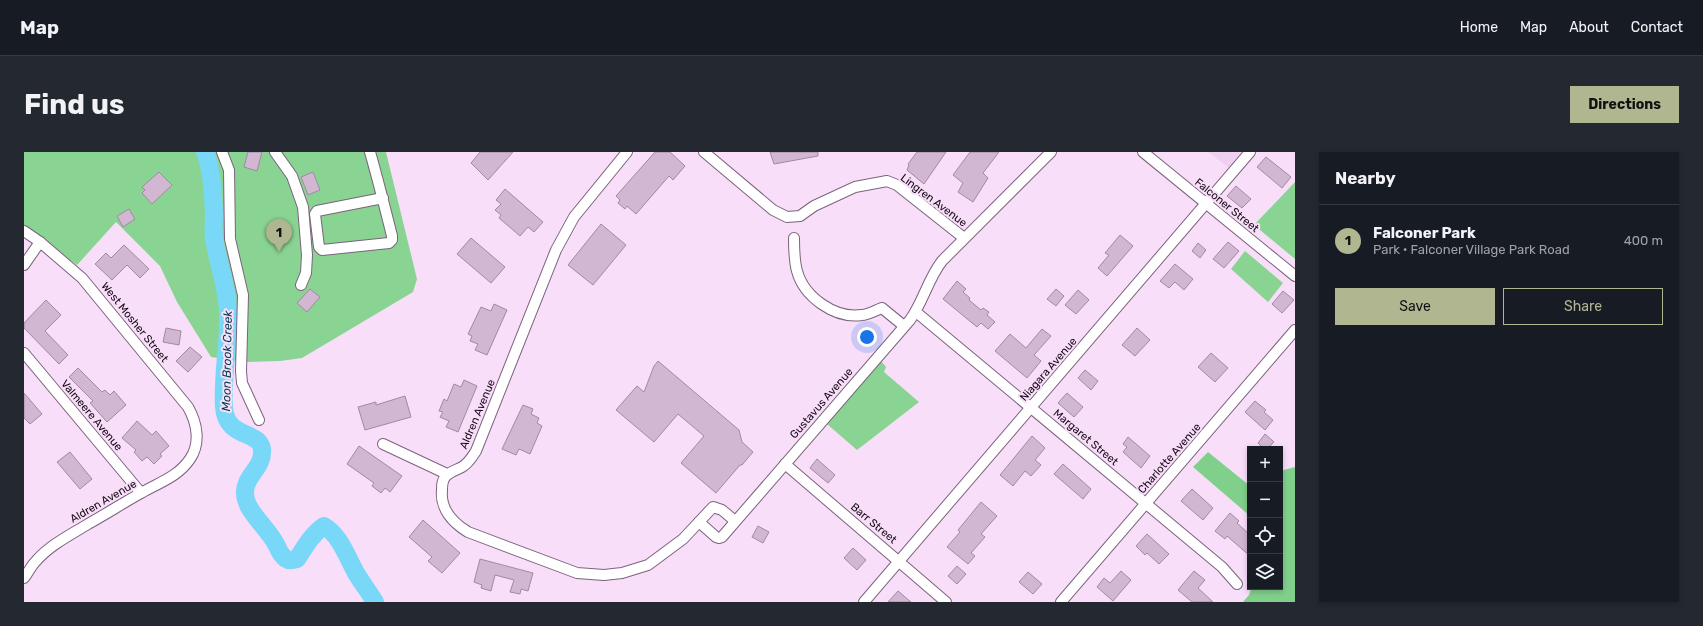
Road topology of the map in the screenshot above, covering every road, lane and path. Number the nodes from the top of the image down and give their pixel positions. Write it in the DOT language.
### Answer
graph roads {
  1 [pos="222,152"];
  2 [pos="275,152"];
  3 [pos="370,152"];
  4 [pos="627,152"];
  5 [pos="704,152"];
  6 [pos="1051,152"];
  7 [pos="1143,152"];
  8 [pos="1250,152"];
  9 [pos="383,198"];
  10 [pos="1206,203"];
  11 [pos="24,232"];
  12 [pos="794,238"];
  13 [pos="964,238"];
  14 [pos="40,242"];
  15 [pos="24,265"];
  16 [pos="1295,276"];
  17 [pos="301,285"];
  18 [pos="916,312"];
  19 [pos="904,326"];
  20 [pos="1295,330"];
  21 [pos="24,353"];
  22 [pos="1031,407"];
  23 [pos="259,420"];
  24 [pos="383,444"];
  25 [pos="195,448"];
  26 [pos="785,464"];
  27 [pos="447,474"];
  28 [pos="141,493"];
  29 [pos="1146,503"];
  30 [pos="736,521"];
  31 [pos="699,522"];
  32 [pos="899,560"];
  33 [pos="24,578"];
  34 [pos="1237,584"];
  35 [pos="864,602"];
  36 [pos="946,602"];
  37 [pos="1061,602"];
  1 -- 23 [label="street"];
  2 -- 17 [label="street"];
  3 -- 9 [label="street"];
  4 -- 27 [label="street, Aldren Avenue"];
  5 -- 13 [label="street, Lingren Avenue"];
  6 -- 13 [label="street"];
  7 -- 10 [label="street, Falconer Street"];
  8 -- 10 [label="street, Niagara Avenue"];
  9 -- 9 [label="street"];
  10 -- 16 [label="street, Falconer Street"];
  10 -- 22 [label="street, Niagara Avenue"];
  11 -- 14 [label="street, West Mosher Street"];
  12 -- 19 [label="street"];
  13 -- 18 [label="street, Gustavus Avenue"];
  14 -- 15 [label="street"];
  14 -- 25 [label="street, West Mosher Street"];
  18 -- 19 [label="street, Gustavus Avenue"];
  18 -- 22 [label="street, Margaret Street"];
  19 -- 26 [label="street, Gustavus Avenue"];
  20 -- 29 [label="street, Charlotte Avenue"];
  21 -- 28 [label="street, Valmeere Avenue"];
  22 -- 29 [label="street, Margaret Street"];
  22 -- 32 [label="street, Niagara Avenue"];
  24 -- 27 [label="street"];
  25 -- 28 [label="street, Aldren Avenue"];
  26 -- 30 [label="street, Gustavus Avenue"];
  26 -- 32 [label="street, Barr Street"];
  27 -- 31 [label="street"];
  28 -- 33 [label="street, Aldren Avenue"];
  29 -- 34 [label="street, Margaret Street"];
  29 -- 37 [label="street, Charlotte Avenue"];
  30 -- 31 [label="street"];
  30 -- 31 [label="street, Gustavus Avenue"];
  32 -- 35 [label="street, Niagara Avenue"];
  32 -- 36 [label="street, Barr Street"];
}
